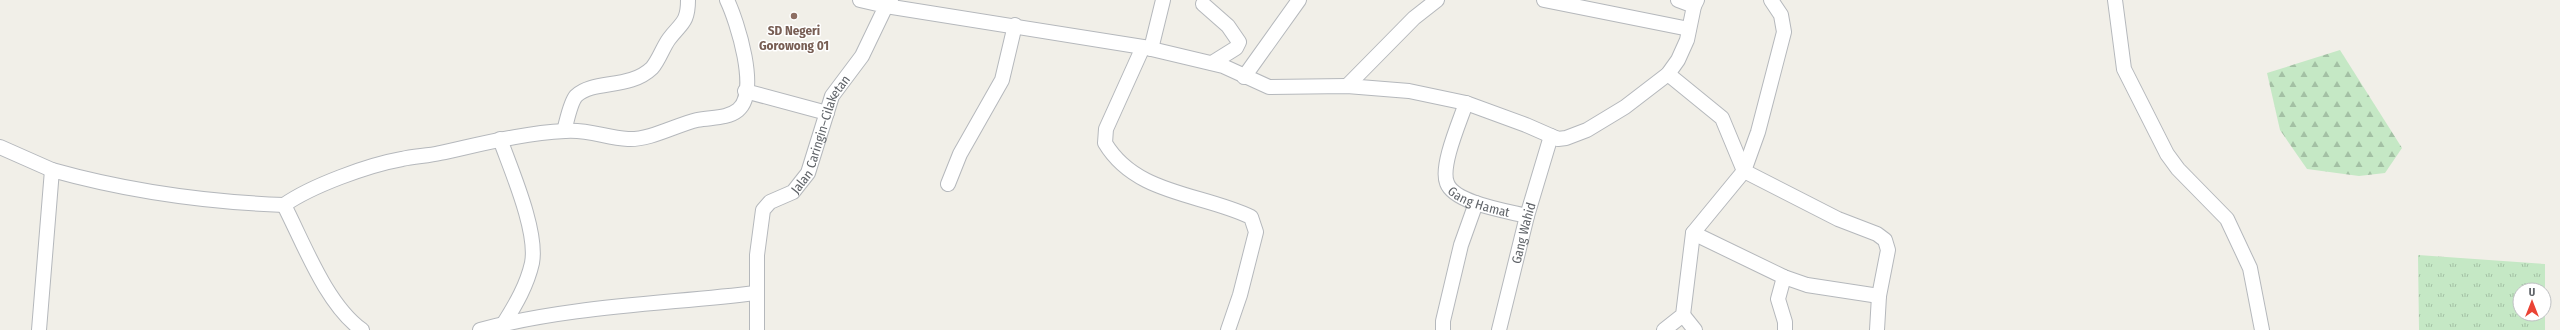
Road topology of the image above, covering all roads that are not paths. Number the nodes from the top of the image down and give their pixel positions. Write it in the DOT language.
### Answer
graph roads {
  1 [pos="688,0"];
  2 [pos="727,0"];
  3 [pos="863,0"];
  4 [pos="1163,0"];
  5 [pos="1299,0"];
  6 [pos="1437,0"];
  7 [pos="1544,0"];
  8 [pos="1678,0"];
  9 [pos="1771,0"];
  10 [pos="2115,0"];
  11 [pos="889,3"];
  12 [pos="1695,3"];
  13 [pos="1203,4"];
  14 [pos="1015,25"];
  15 [pos="1689,30"];
  16 [pos="1147,48"];
  17 [pos="1212,63"];
  18 [pos="1668,74"];
  19 [pos="1244,77"];
  20 [pos="1347,86"];
  21 [pos="745,91"];
  22 [pos="1466,103"];
  23 [pos="827,113"];
  24 [pos="564,131"];
  25 [pos="1551,136"];
  26 [pos="500,139"];
  27 [pos="0,147"];
  28 [pos="52,170"];
  29 [pos="1744,171"];
  30 [pos="948,184"];
  31 [pos="1476,204"];
  32 [pos="284,205"];
  33 [pos="1527,216"];
  34 [pos="1693,233"];
  35 [pos="1784,277"];
  36 [pos="756,292"];
  37 [pos="1879,296"];
  38 [pos="1683,316"];
  39 [pos="504,323"];
  40 [pos="39,330"];
  41 [pos="362,330"];
  42 [pos="480,330"];
  43 [pos="757,330"];
  44 [pos="1228,330"];
  45 [pos="1443,330"];
  46 [pos="1499,330"];
  47 [pos="1664,330"];
  48 [pos="1695,330"];
  49 [pos="1785,330"];
  50 [pos="1877,330"];
  51 [pos="2262,330"];
  1 -- 24 [label="street"];
  2 -- 21 [label="street"];
  3 -- 11 [label="street"];
  4 -- 16 [label="street"];
  5 -- 19 [label="street"];
  6 -- 20 [label="street"];
  7 -- 15 [label="street"];
  8 -- 12 [label="street"];
  9 -- 29 [label="street"];
  10 -- 51 [label="street"];
  11 -- 14 [label="street"];
  11 -- 23 [label="street, Jalan Caringin–Cilaketan"];
  12 -- 15 [label="street"];
  13 -- 17 [label="street"];
  14 -- 16 [label="street"];
  14 -- 30 [label="street"];
  15 -- 18 [label="street"];
  16 -- 17 [label="street"];
  16 -- 44 [label="street"];
  17 -- 19 [label="street"];
  18 -- 25 [label="street"];
  18 -- 29 [label="street"];
  19 -- 20 [label="street"];
  20 -- 22 [label="street"];
  21 -- 23 [label="street"];
  21 -- 24 [label="street"];
  22 -- 25 [label="street"];
  22 -- 31 [label="street, Gang Hamat"];
  23 -- 36 [label="street, Jalan Caringin–Cilaketan"];
  24 -- 26 [label="street"];
  25 -- 33 [label="street, Gang Wahid"];
  26 -- 32 [label="street"];
  26 -- 39 [label="street"];
  27 -- 28 [label="street"];
  28 -- 32 [label="street"];
  28 -- 40 [label="street"];
  29 -- 34 [label="street"];
  29 -- 37 [label="street"];
  31 -- 33 [label="street, Gang Hamat"];
  31 -- 45 [label="street"];
  32 -- 41 [label="street"];
  33 -- 46 [label="street, Gang Wahid"];
  34 -- 35 [label="street"];
  34 -- 38 [label="street"];
  35 -- 37 [label="street"];
  35 -- 49 [label="street"];
  36 -- 39 [label="street"];
  36 -- 43 [label="street, Jalan Caringin–Cilaketan"];
  37 -- 50 [label="street"];
  38 -- 47 [label="street"];
  38 -- 48 [label="street"];
  39 -- 42 [label="street"];
}
